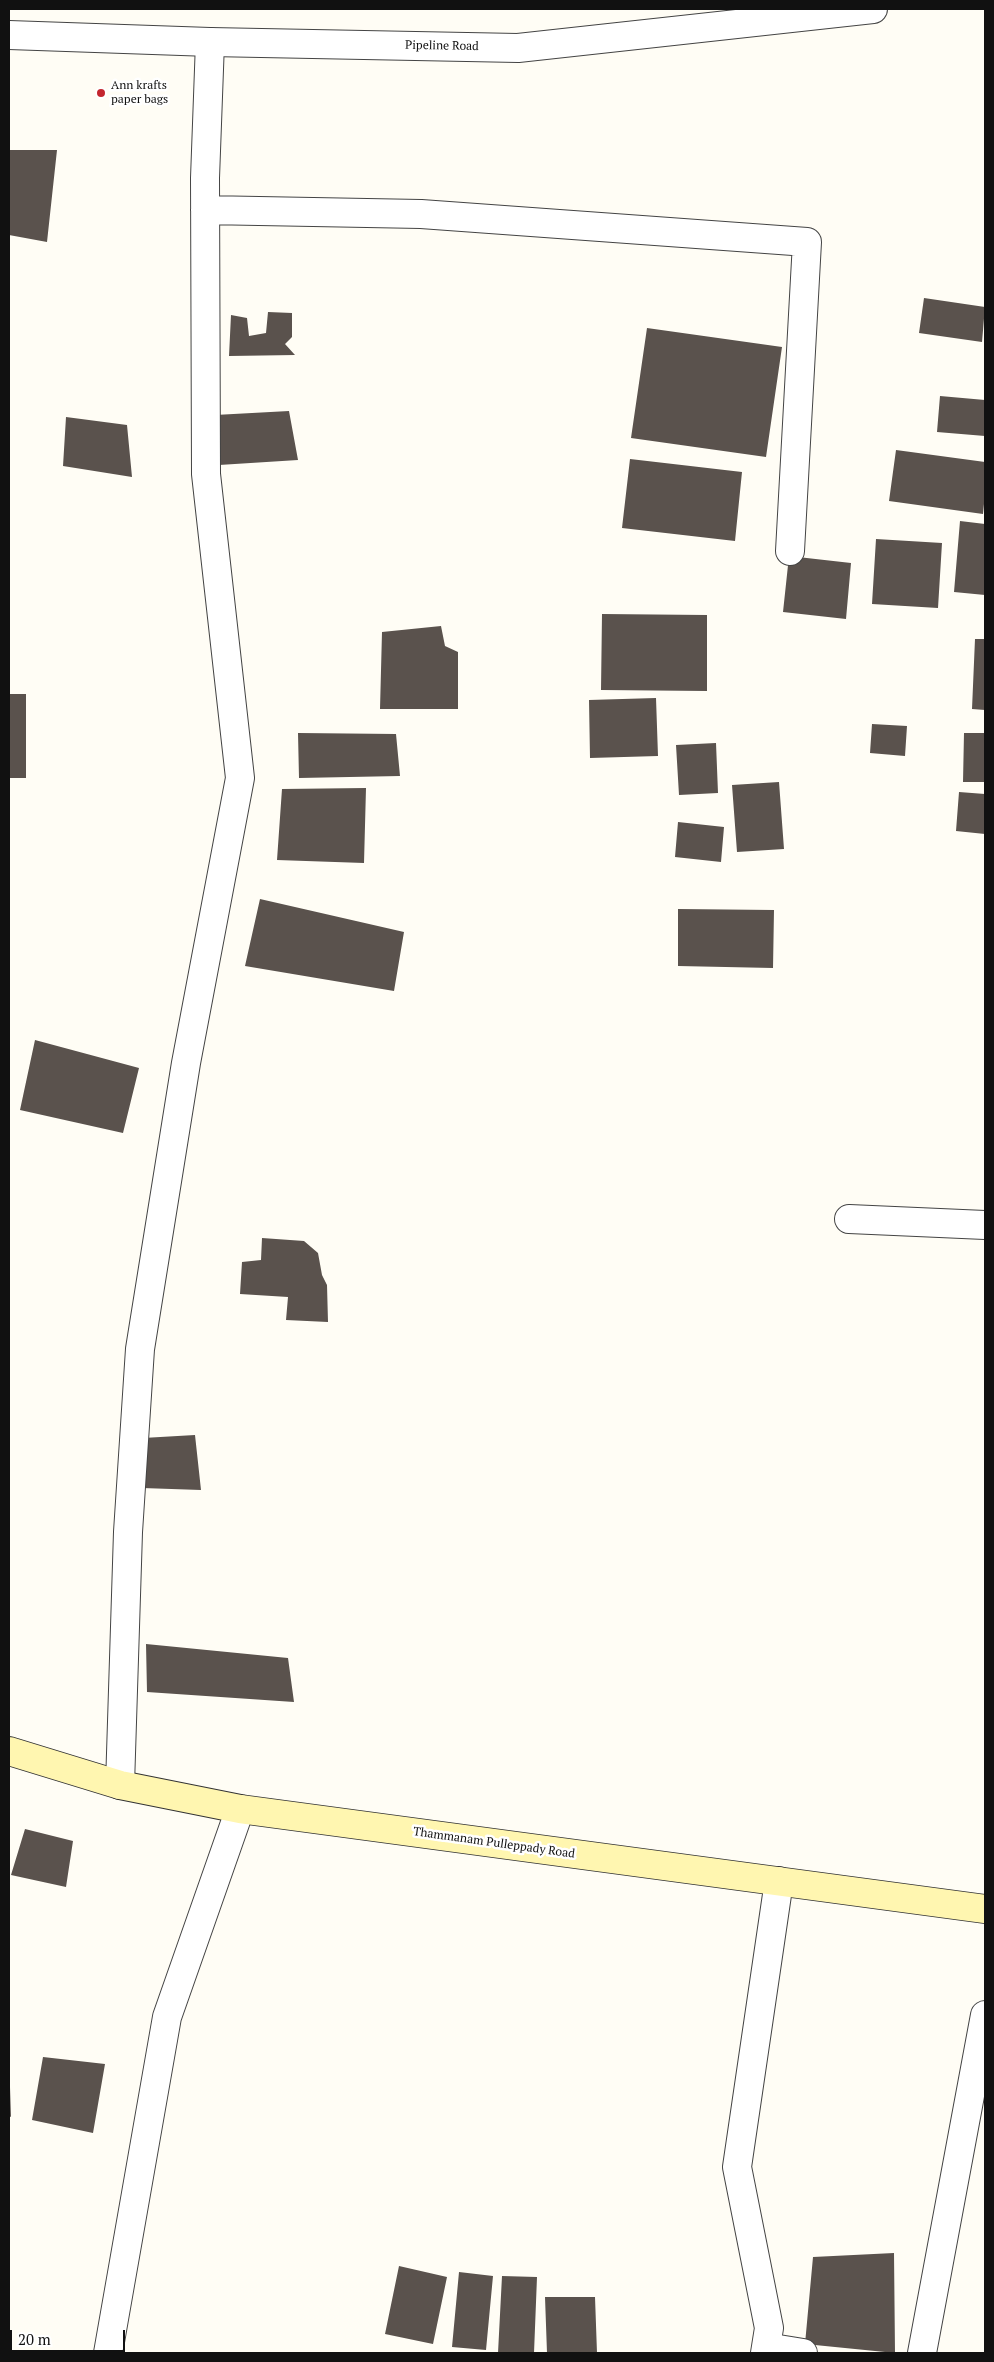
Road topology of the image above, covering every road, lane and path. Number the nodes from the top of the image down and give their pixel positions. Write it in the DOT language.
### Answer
graph roads {
  1 [pos="873,9"];
  2 [pos="9,35"];
  3 [pos="210,42"];
  4 [pos="205,210"];
  5 [pos="790,551"];
  6 [pos="849,1219"];
  7 [pos="985,1225"];
  8 [pos="9,1751"];
  9 [pos="120,1785"];
  10 [pos="240,1808"];
  11 [pos="779,1881"];
  12 [pos="985,1909"];
  13 [pos="985,2015"];
  14 [pos="766,2350"];
  15 [pos="108,2353"];
  16 [pos="803,2353"];
  17 [pos="922,2353"];
  1 -- 3 [label="street, Pipeline Road"];
  2 -- 3 [label="street, Pipeline Road"];
  3 -- 4 [label="street"];
  4 -- 5 [label="street"];
  4 -- 9 [label="street"];
  6 -- 7 [label="street"];
  8 -- 9 [label="main road, Thammanam Pulleppady Road"];
  9 -- 10 [label="main road, Thammanam Pulleppady Road"];
  10 -- 11 [label="main road, Thammanam Pulleppady Road"];
  10 -- 15 [label="street"];
  11 -- 12 [label="main road, Thammanam Pulleppady Road"];
  11 -- 14 [label="street"];
  13 -- 17 [label="street"];
  14 -- 16 [label="street"];
}
